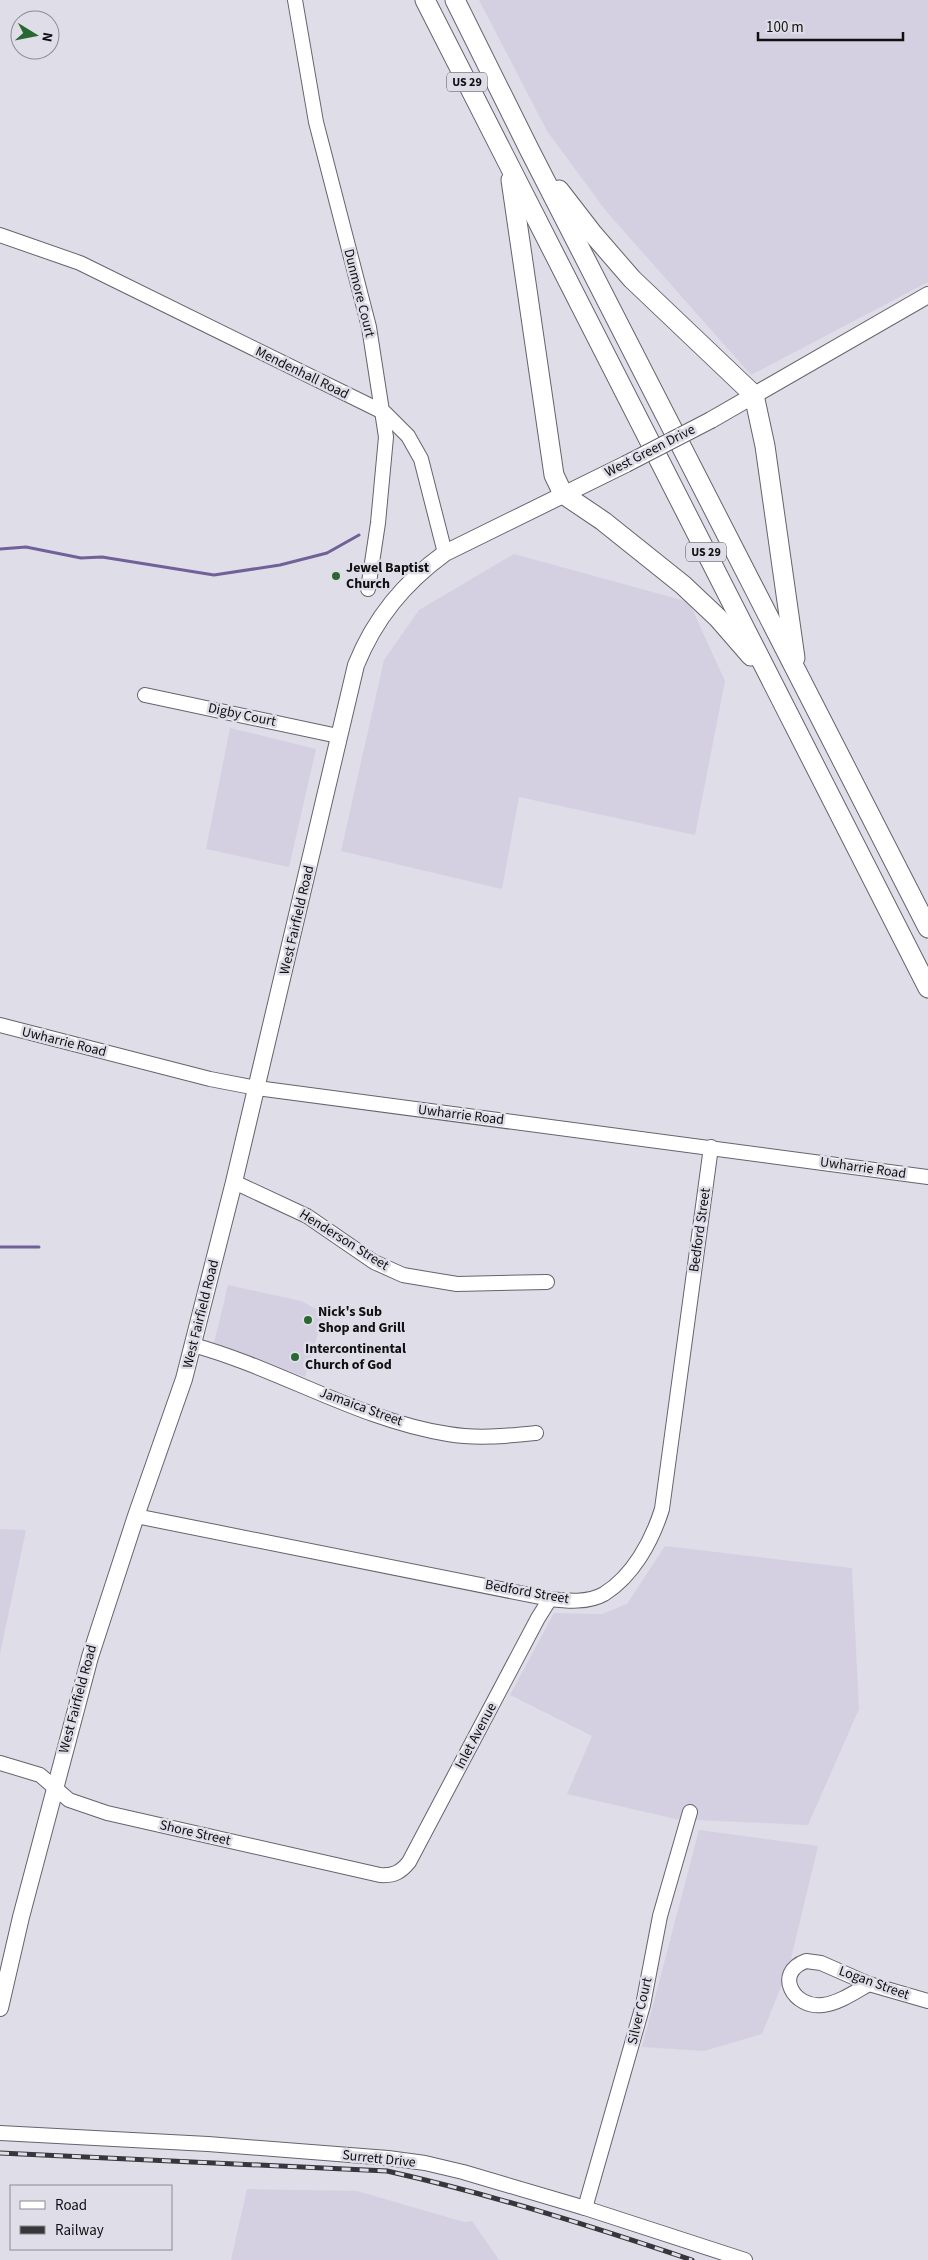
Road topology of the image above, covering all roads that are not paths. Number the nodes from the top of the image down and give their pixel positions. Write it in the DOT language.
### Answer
graph roads {
  1 [pos="295,0"];
  2 [pos="426,0"];
  3 [pos="455,0"];
  4 [pos="529,149"];
  5 [pos="509,164"];
  6 [pos="0,234"];
  7 [pos="928,295"];
  8 [pos="754,395"];
  9 [pos="382,412"];
  10 [pos="563,494"];
  11 [pos="445,553"];
  12 [pos="368,589"];
  13 [pos="382,615"];
  14 [pos="796,672"];
  15 [pos="771,679"];
  16 [pos="145,694"];
  17 [pos="338,736"];
  18 [pos="928,928"];
  19 [pos="928,988"];
  20 [pos="0,1025"];
  21 [pos="257,1088"];
  22 [pos="711,1147"];
  23 [pos="928,1177"];
  24 [pos="234,1182"];
  25 [pos="547,1282"];
  26 [pos="193,1345"];
  27 [pos="536,1433"];
  28 [pos="136,1516"];
  29 [pos="550,1598"];
  30 [pos="0,1763"];
  31 [pos="55,1787"];
  32 [pos="690,1812"];
  33 [pos="400,1871"];
  34 [pos="869,1984"];
  35 [pos="928,2001"];
  36 [pos="0,2008"];
  37 [pos="0,2133"];
  38 [pos="585,2208"];
  39 [pos="745,2260"];
  1 -- 9 [label="street, Dunmore Court"];
  2 -- 5 [label="highway, US 29"];
  3 -- 4 [label="highway, US 29"];
  4 -- 8 [label="highway"];
  4 -- 14 [label="highway, US 29"];
  5 -- 10 [label="highway"];
  5 -- 15 [label="highway, US 29"];
  6 -- 9 [label="street, Mendenhall Road"];
  7 -- 8 [label="main road, West Green Drive"];
  8 -- 10 [label="main road, West Green Drive, bridge"];
  8 -- 14 [label="highway"];
  9 -- 11 [label="street, Mendenhall Road"];
  9 -- 12 [label="street, Dunmore Court"];
  10 -- 11 [label="main road, West Green Drive"];
  10 -- 15 [label="highway"];
  11 -- 13 [label="main road, West Green Drive"];
  13 -- 17 [label="main road, West Fairfield Road"];
  14 -- 18 [label="highway, US 29"];
  15 -- 19 [label="highway, US 29"];
  16 -- 17 [label="street, Digby Court"];
  17 -- 21 [label="main road, West Fairfield Road"];
  20 -- 21 [label="street, Uwharrie Road"];
  21 -- 22 [label="street, Uwharrie Road"];
  21 -- 24 [label="main road, West Fairfield Road"];
  22 -- 23 [label="street, Uwharrie Road"];
  22 -- 29 [label="street, Bedford Street"];
  24 -- 25 [label="street, Henderson Street"];
  24 -- 26 [label="main road, West Fairfield Road"];
  26 -- 27 [label="street, Jamaica Street"];
  26 -- 28 [label="main road, West Fairfield Road"];
  28 -- 29 [label="street, Bedford Street"];
  28 -- 31 [label="main road, West Fairfield Road"];
  29 -- 33 [label="street, Inlet Avenue"];
  30 -- 31 [label="street, Shore Street"];
  31 -- 33 [label="street, Shore Street"];
  31 -- 36 [label="main road, West Fairfield Road"];
  32 -- 38 [label="street, Silver Court"];
  34 -- 34 [label="street, Logan Street"];
  34 -- 35 [label="street, Logan Street"];
  37 -- 38 [label="street, Surrett Drive"];
  38 -- 39 [label="street, Surrett Drive"];
}
